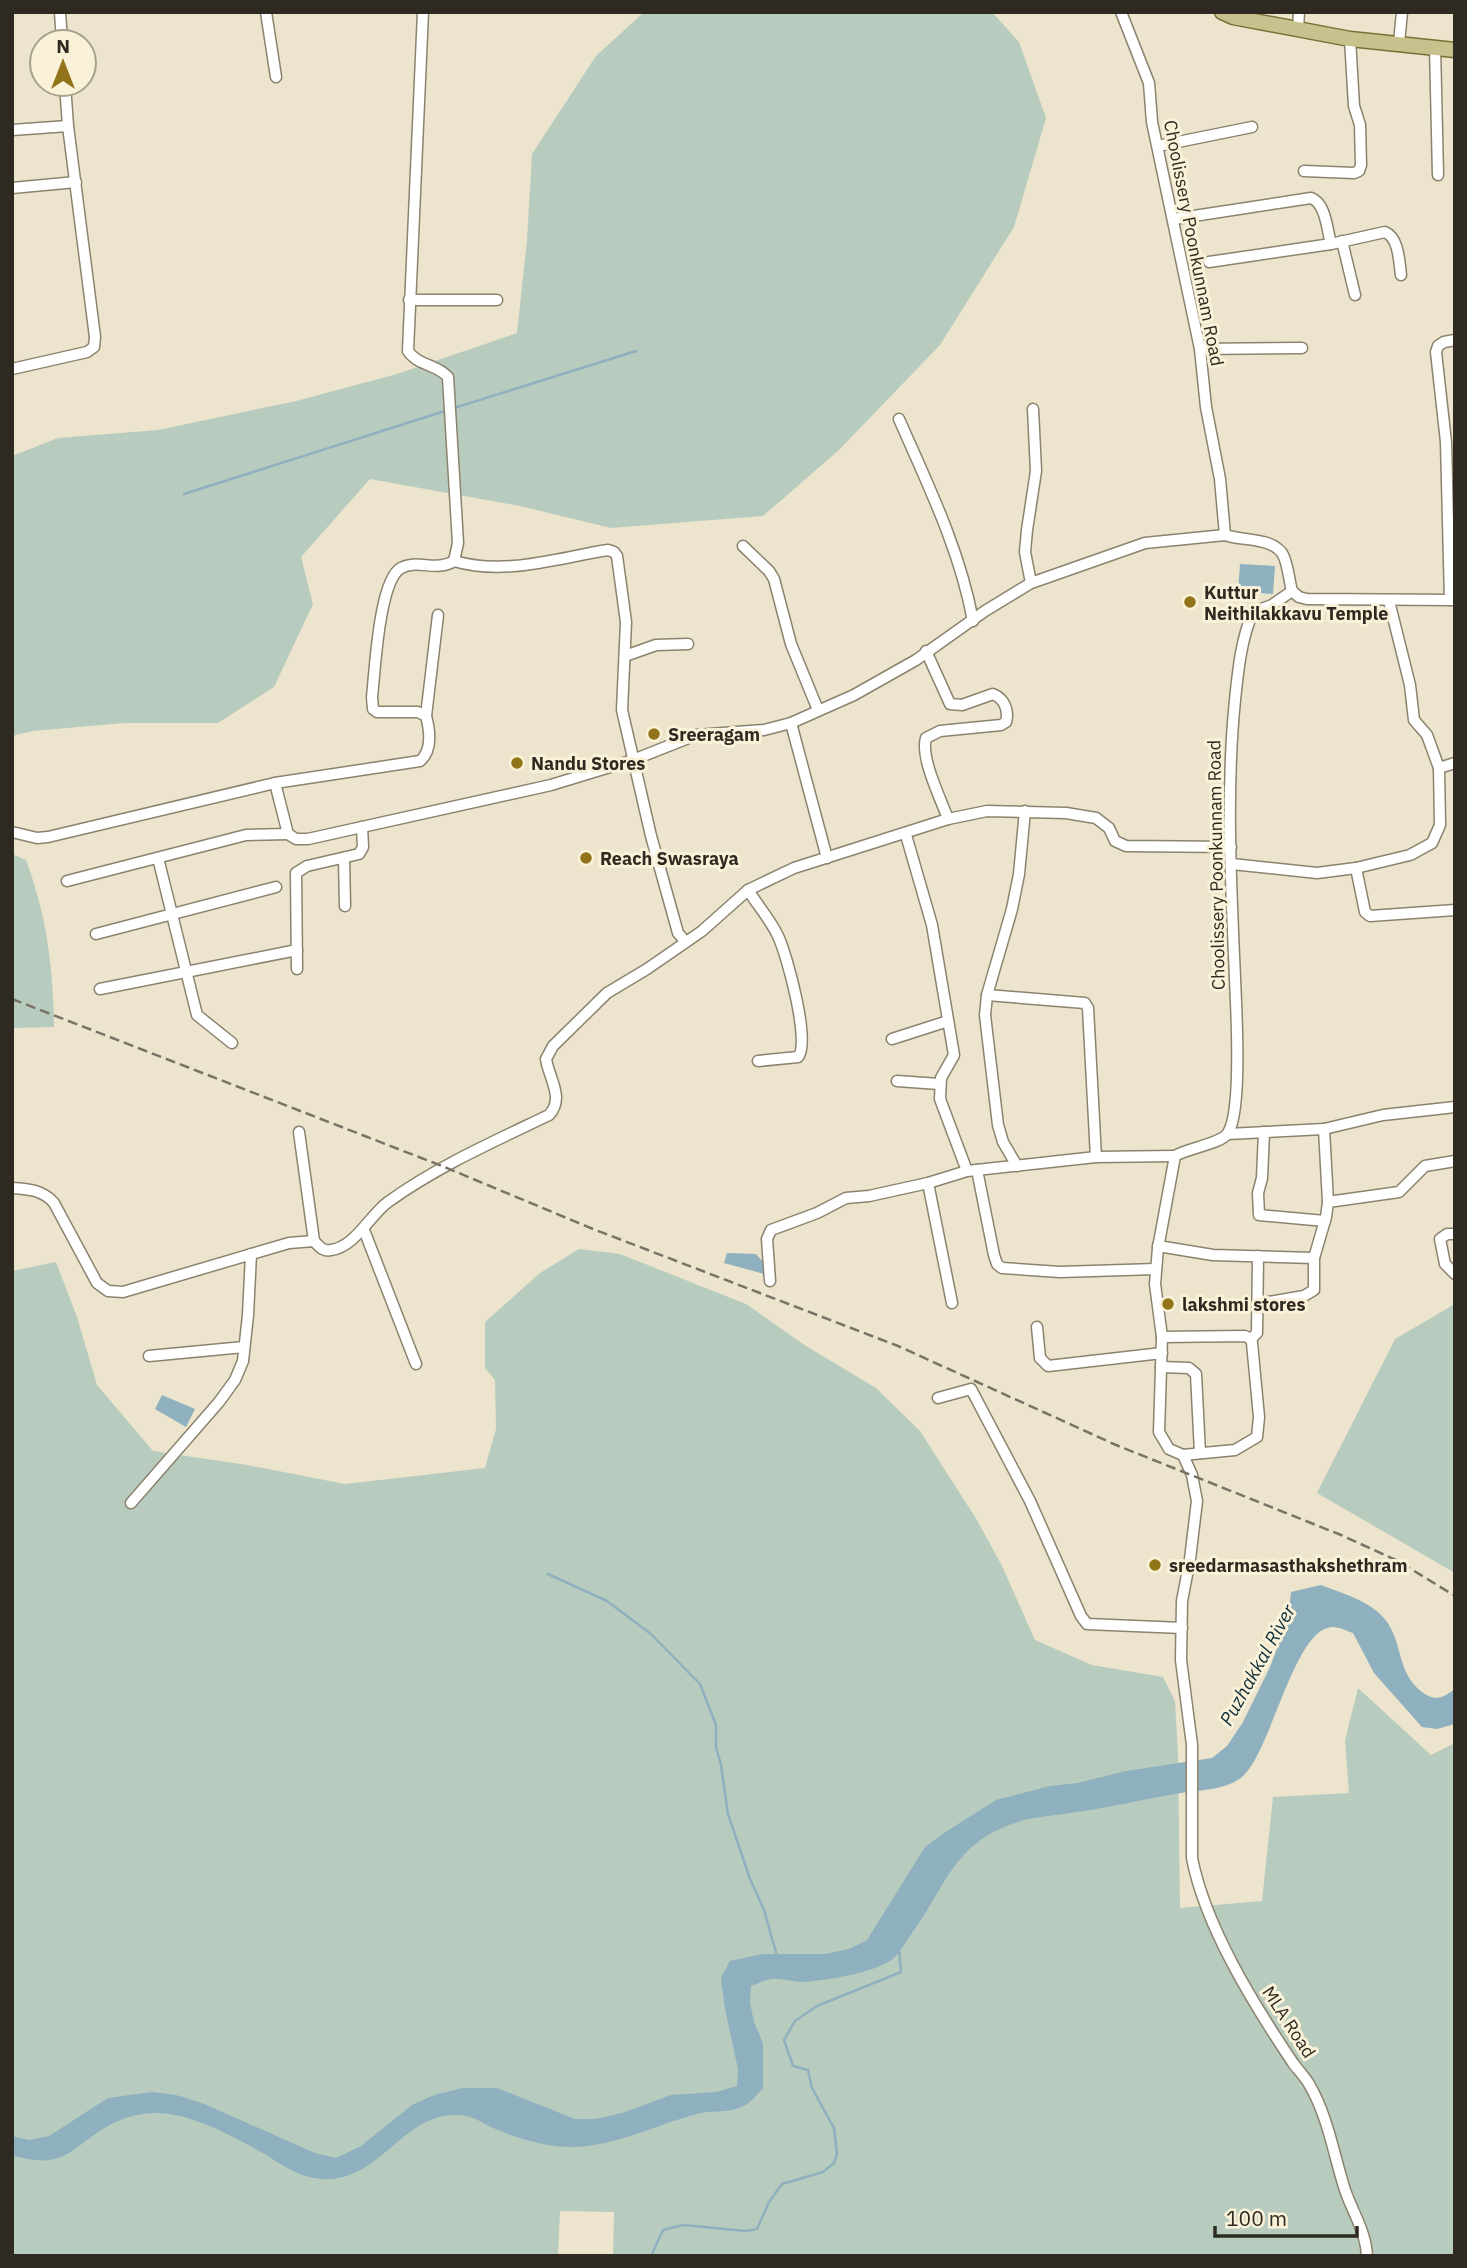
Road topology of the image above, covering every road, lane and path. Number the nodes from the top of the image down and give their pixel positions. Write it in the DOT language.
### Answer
graph roads {
  1 [pos="266,12"];
  2 [pos="422,12"];
  3 [pos="1121,12"];
  4 [pos="1222,12"];
  5 [pos="1299,12"];
  6 [pos="1402,12"];
  7 [pos="1250,16"];
  8 [pos="1298,29"];
  9 [pos="1350,39"];
  10 [pos="1399,43"];
  11 [pos="1435,47"];
  12 [pos="1455,50"];
  13 [pos="276,77"];
  14 [pos="66,98"];
  15 [pos="68,126"];
  16 [pos="1252,127"];
  17 [pos="12,130"];
  18 [pos="1157,146"];
  19 [pos="1304,171"];
  20 [pos="1438,175"];
  21 [pos="76,183"];
  22 [pos="12,188"];
  23 [pos="1174,219"];
  24 [pos="1342,241"];
  25 [pos="1331,244"];
  26 [pos="1209,262"];
  27 [pos="1401,275"];
  28 [pos="1355,295"];
  29 [pos="410,300"];
  30 [pos="497,300"];
  31 [pos="1455,340"];
  32 [pos="1302,348"];
  33 [pos="1200,349"];
  34 [pos="12,369"];
  35 [pos="1034,409"];
  36 [pos="899,419"];
  37 [pos="1225,535"];
  38 [pos="743,546"];
  39 [pos="454,561"];
  40 [pos="1031,583"];
  41 [pos="1292,591"];
  42 [pos="1452,600"];
  43 [pos="1389,601"];
  44 [pos="438,615"];
  45 [pos="974,621"];
  46 [pos="688,644"];
  47 [pos="926,651"];
  48 [pos="625,656"];
  49 [pos="818,710"];
  50 [pos="426,716"];
  51 [pos="791,723"];
  52 [pos="633,760"];
  53 [pos="1455,763"];
  54 [pos="1439,768"];
  55 [pos="275,783"];
  56 [pos="1026,811"];
  57 [pos="948,819"];
  58 [pos="362,827"];
  59 [pos="12,832"];
  60 [pos="288,834"];
  61 [pos="906,835"];
  62 [pos="1231,847"];
  63 [pos="158,858"];
  64 [pos="344,858"];
  65 [pos="827,858"];
  66 [pos="1232,864"];
  67 [pos="1356,868"];
  68 [pos="67,881"];
  69 [pos="276,887"];
  70 [pos="748,890"];
  71 [pos="345,906"];
  72 [pos="1455,910"];
  73 [pos="172,915"];
  74 [pos="96,934"];
  75 [pos="685,941"];
  76 [pos="297,950"];
  77 [pos="297,969"];
  78 [pos="186,971"];
  79 [pos="100,989"];
  80 [pos="987,995"];
  81 [pos="948,1021"];
  82 [pos="892,1039"];
  83 [pos="232,1043"];
  84 [pos="758,1061"];
  85 [pos="897,1081"];
  86 [pos="939,1084"];
  87 [pos="1455,1107"];
  88 [pos="1324,1129"];
  89 [pos="299,1132"];
  90 [pos="1264,1132"];
  91 [pos="1228,1134"];
  92 [pos="1175,1156"];
  93 [pos="1096,1157"];
  94 [pos="1455,1161"];
  95 [pos="1017,1166"];
  96 [pos="972,1170"];
  97 [pos="928,1183"];
  98 [pos="12,1188"];
  99 [pos="1328,1202"];
  100 [pos="1325,1221"];
  101 [pos="364,1230"];
  102 [pos="1455,1234"];
  103 [pos="314,1241"];
  104 [pos="1158,1246"];
  105 [pos="251,1254"];
  106 [pos="1258,1256"];
  107 [pos="1314,1258"];
  108 [pos="1156,1269"];
  109 [pos="1455,1274"];
  110 [pos="770,1281"];
  111 [pos="952,1303"];
  112 [pos="1257,1304"];
  113 [pos="1037,1327"];
  114 [pos="1162,1337"];
  115 [pos="1251,1339"];
  116 [pos="244,1347"];
  117 [pos="1162,1353"];
  118 [pos="149,1356"];
  119 [pos="416,1364"];
  120 [pos="1161,1367"];
  121 [pos="938,1398"];
  122 [pos="1200,1453"];
  123 [pos="1183,1455"];
  124 [pos="131,1503"];
  125 [pos="1182,1628"];
  126 [pos="1367,2256"];
  1 -- 13 [label="street"];
  2 -- 29 [label="street"];
  3 -- 18 [label="street, Choolissery Poonkunnam Road"];
  4 -- 7 [label="main road"];
  5 -- 8 [label="street"];
  6 -- 10 [label="street"];
  7 -- 8 [label="main road"];
  8 -- 9 [label="main road"];
  9 -- 10 [label="main road"];
  9 -- 19 [label="street"];
  10 -- 11 [label="main road"];
  11 -- 12 [label="main road"];
  11 -- 20 [label="street"];
  14 -- 15 [label="street"];
  15 -- 17 [label="street"];
  15 -- 21 [label="street"];
  16 -- 18 [label="street"];
  18 -- 23 [label="street, Choolissery Poonkunnam Road"];
  21 -- 22 [label="street"];
  21 -- 34 [label="street"];
  23 -- 25 [label="street"];
  23 -- 33 [label="street, Choolissery Poonkunnam Road"];
  24 -- 25 [label="street"];
  24 -- 27 [label="street"];
  24 -- 28 [label="street"];
  25 -- 26 [label="street"];
  29 -- 30 [label="street"];
  29 -- 39 [label="street"];
  31 -- 42 [label="street"];
  32 -- 33 [label="street"];
  33 -- 37 [label="street, Choolissery Poonkunnam Road"];
  35 -- 40 [label="street"];
  36 -- 45 [label="street"];
  37 -- 40 [label="street"];
  37 -- 41 [label="street"];
  38 -- 49 [label="street"];
  39 -- 48 [label="street"];
  39 -- 50 [label="street"];
  40 -- 45 [label="street"];
  41 -- 43 [label="street"];
  41 -- 62 [label="street, Choolissery Poonkunnam Road"];
  42 -- 43 [label="street"];
  43 -- 54 [label="street"];
  44 -- 50 [label="street"];
  45 -- 47 [label="street"];
  46 -- 48 [label="street"];
  47 -- 49 [label="street"];
  47 -- 57 [label="street"];
  48 -- 52 [label="street"];
  49 -- 51 [label="street"];
  50 -- 55 [label="street"];
  51 -- 52 [label="street"];
  51 -- 65 [label="street"];
  52 -- 58 [label="street"];
  52 -- 75 [label="street"];
  53 -- 54 [label="street"];
  54 -- 67 [label="street"];
  55 -- 59 [label="street"];
  55 -- 60 [label="street"];
  56 -- 57 [label="street"];
  56 -- 62 [label="street"];
  56 -- 80 [label="street"];
  57 -- 61 [label="street"];
  58 -- 60 [label="street"];
  58 -- 64 [label="street"];
  60 -- 63 [label="street"];
  61 -- 65 [label="street"];
  61 -- 81 [label="street"];
  62 -- 66 [label="street, Choolissery Poonkunnam Road"];
  63 -- 68 [label="street"];
  63 -- 73 [label="street"];
  64 -- 71 [label="street"];
  64 -- 76 [label="street"];
  65 -- 70 [label="street"];
  66 -- 67 [label="street"];
  66 -- 91 [label="street, Choolissery Poonkunnam Road"];
  67 -- 72 [label="street"];
  69 -- 73 [label="street"];
  70 -- 75 [label="street"];
  70 -- 84 [label="street"];
  73 -- 74 [label="street"];
  73 -- 78 [label="street"];
  75 -- 101 [label="street"];
  76 -- 77 [label="street"];
  76 -- 78 [label="street"];
  78 -- 79 [label="street"];
  78 -- 83 [label="street"];
  80 -- 93 [label="street"];
  80 -- 95 [label="street"];
  81 -- 82 [label="street"];
  81 -- 86 [label="street"];
  85 -- 86 [label="street"];
  86 -- 96 [label="street"];
  87 -- 88 [label="street"];
  88 -- 90 [label="street"];
  88 -- 99 [label="street"];
  89 -- 103 [label="street"];
  90 -- 91 [label="street"];
  90 -- 100 [label="street"];
  91 -- 92 [label="street"];
  92 -- 93 [label="street"];
  92 -- 104 [label="street"];
  93 -- 95 [label="street"];
  94 -- 99 [label="street"];
  95 -- 96 [label="street"];
  96 -- 97 [label="street"];
  96 -- 108 [label="street"];
  97 -- 110 [label="street"];
  97 -- 111 [label="street"];
  98 -- 105 [label="street"];
  99 -- 100 [label="street"];
  100 -- 107 [label="street"];
  101 -- 103 [label="street"];
  101 -- 119 [label="street"];
  102 -- 109 [label="street"];
  103 -- 105 [label="street"];
  104 -- 106 [label="street"];
  104 -- 108 [label="street"];
  105 -- 116 [label="street"];
  106 -- 107 [label="street"];
  106 -- 112 [label="street"];
  107 -- 112 [label="street"];
  108 -- 114 [label="street"];
  112 -- 115 [label="street"];
  113 -- 117 [label="street"];
  114 -- 115 [label="street"];
  114 -- 117 [label="street"];
  115 -- 122 [label="street"];
  116 -- 118 [label="street"];
  116 -- 124 [label="street"];
  117 -- 120 [label="street"];
  120 -- 122 [label="street"];
  120 -- 123 [label="street"];
  121 -- 125 [label="street"];
  122 -- 123 [label="street"];
  123 -- 125 [label="street"];
  125 -- 126 [label="street, MLA Road"];
}
